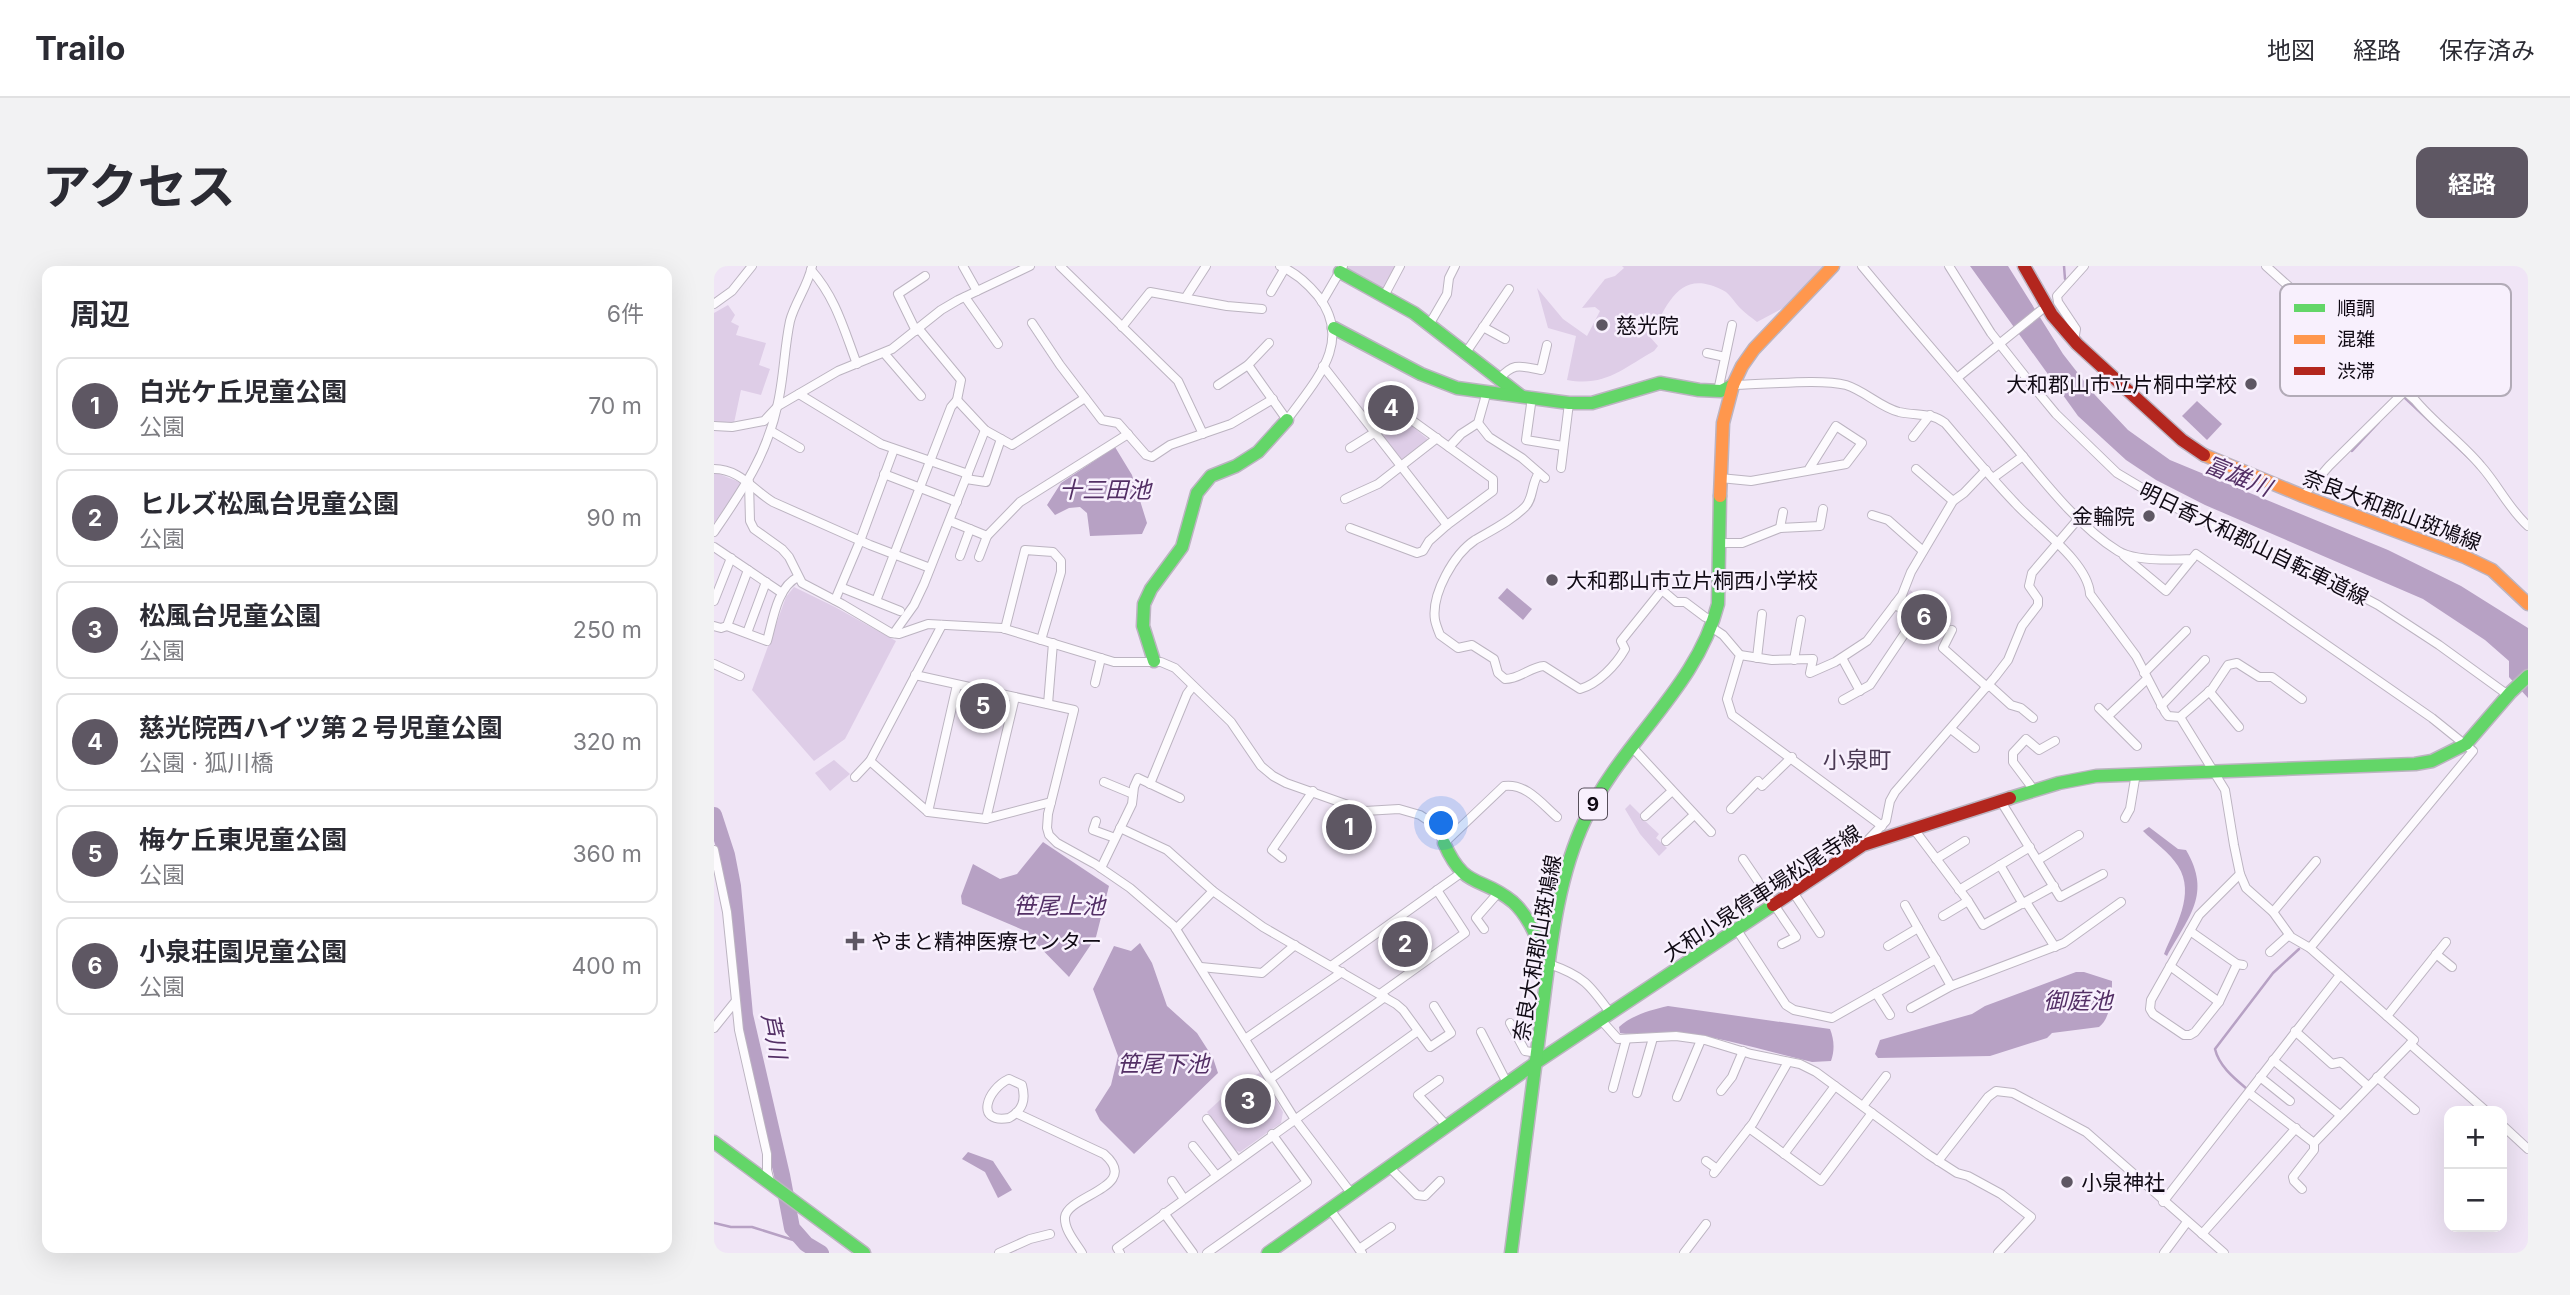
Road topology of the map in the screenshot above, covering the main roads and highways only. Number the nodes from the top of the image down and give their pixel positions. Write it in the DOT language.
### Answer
graph roads {
  1 [pos="1833,266"];
  2 [pos="2024,266"];
  3 [pos="1341,269"];
  4 [pos="1334,328"];
  5 [pos="1733,385"];
  6 [pos="1529,401"];
  7 [pos="1287,420"];
  8 [pos="2528,604"];
  9 [pos="1154,661"];
  10 [pos="2528,676"];
  11 [pos="1444,843"];
  12 [pos="1549,964"];
  13 [pos="1538,1058"];
  14 [pos="714,1142"];
  15 [pos="864,1253"];
  16 [pos="1268,1253"];
  17 [pos="1511,1253"];
  1 -- 5 [label="main road, 奈良大和郡山斑鳩線 / 9"];
  2 -- 8 [label="main road, 奈良大和郡山斑鳩線"];
  3 -- 6 [label="main road"];
  4 -- 6 [label="main road"];
  5 -- 6 [label="main road"];
  5 -- 12 [label="main road, 奈良大和郡山斑鳩線 / 9"];
  7 -- 9 [label="main road"];
  10 -- 13 [label="main road, 大和小泉停車場松尾寺線"];
  11 -- 12 [label="main road"];
  12 -- 13 [label="main road, 奈良大和郡山斑鳩線 / 9"];
  13 -- 16 [label="main road, 大和小泉停車場松尾寺線"];
  13 -- 17 [label="main road, 奈良大和郡山斑鳩線 / 9"];
  14 -- 15 [label="main road"];
}
